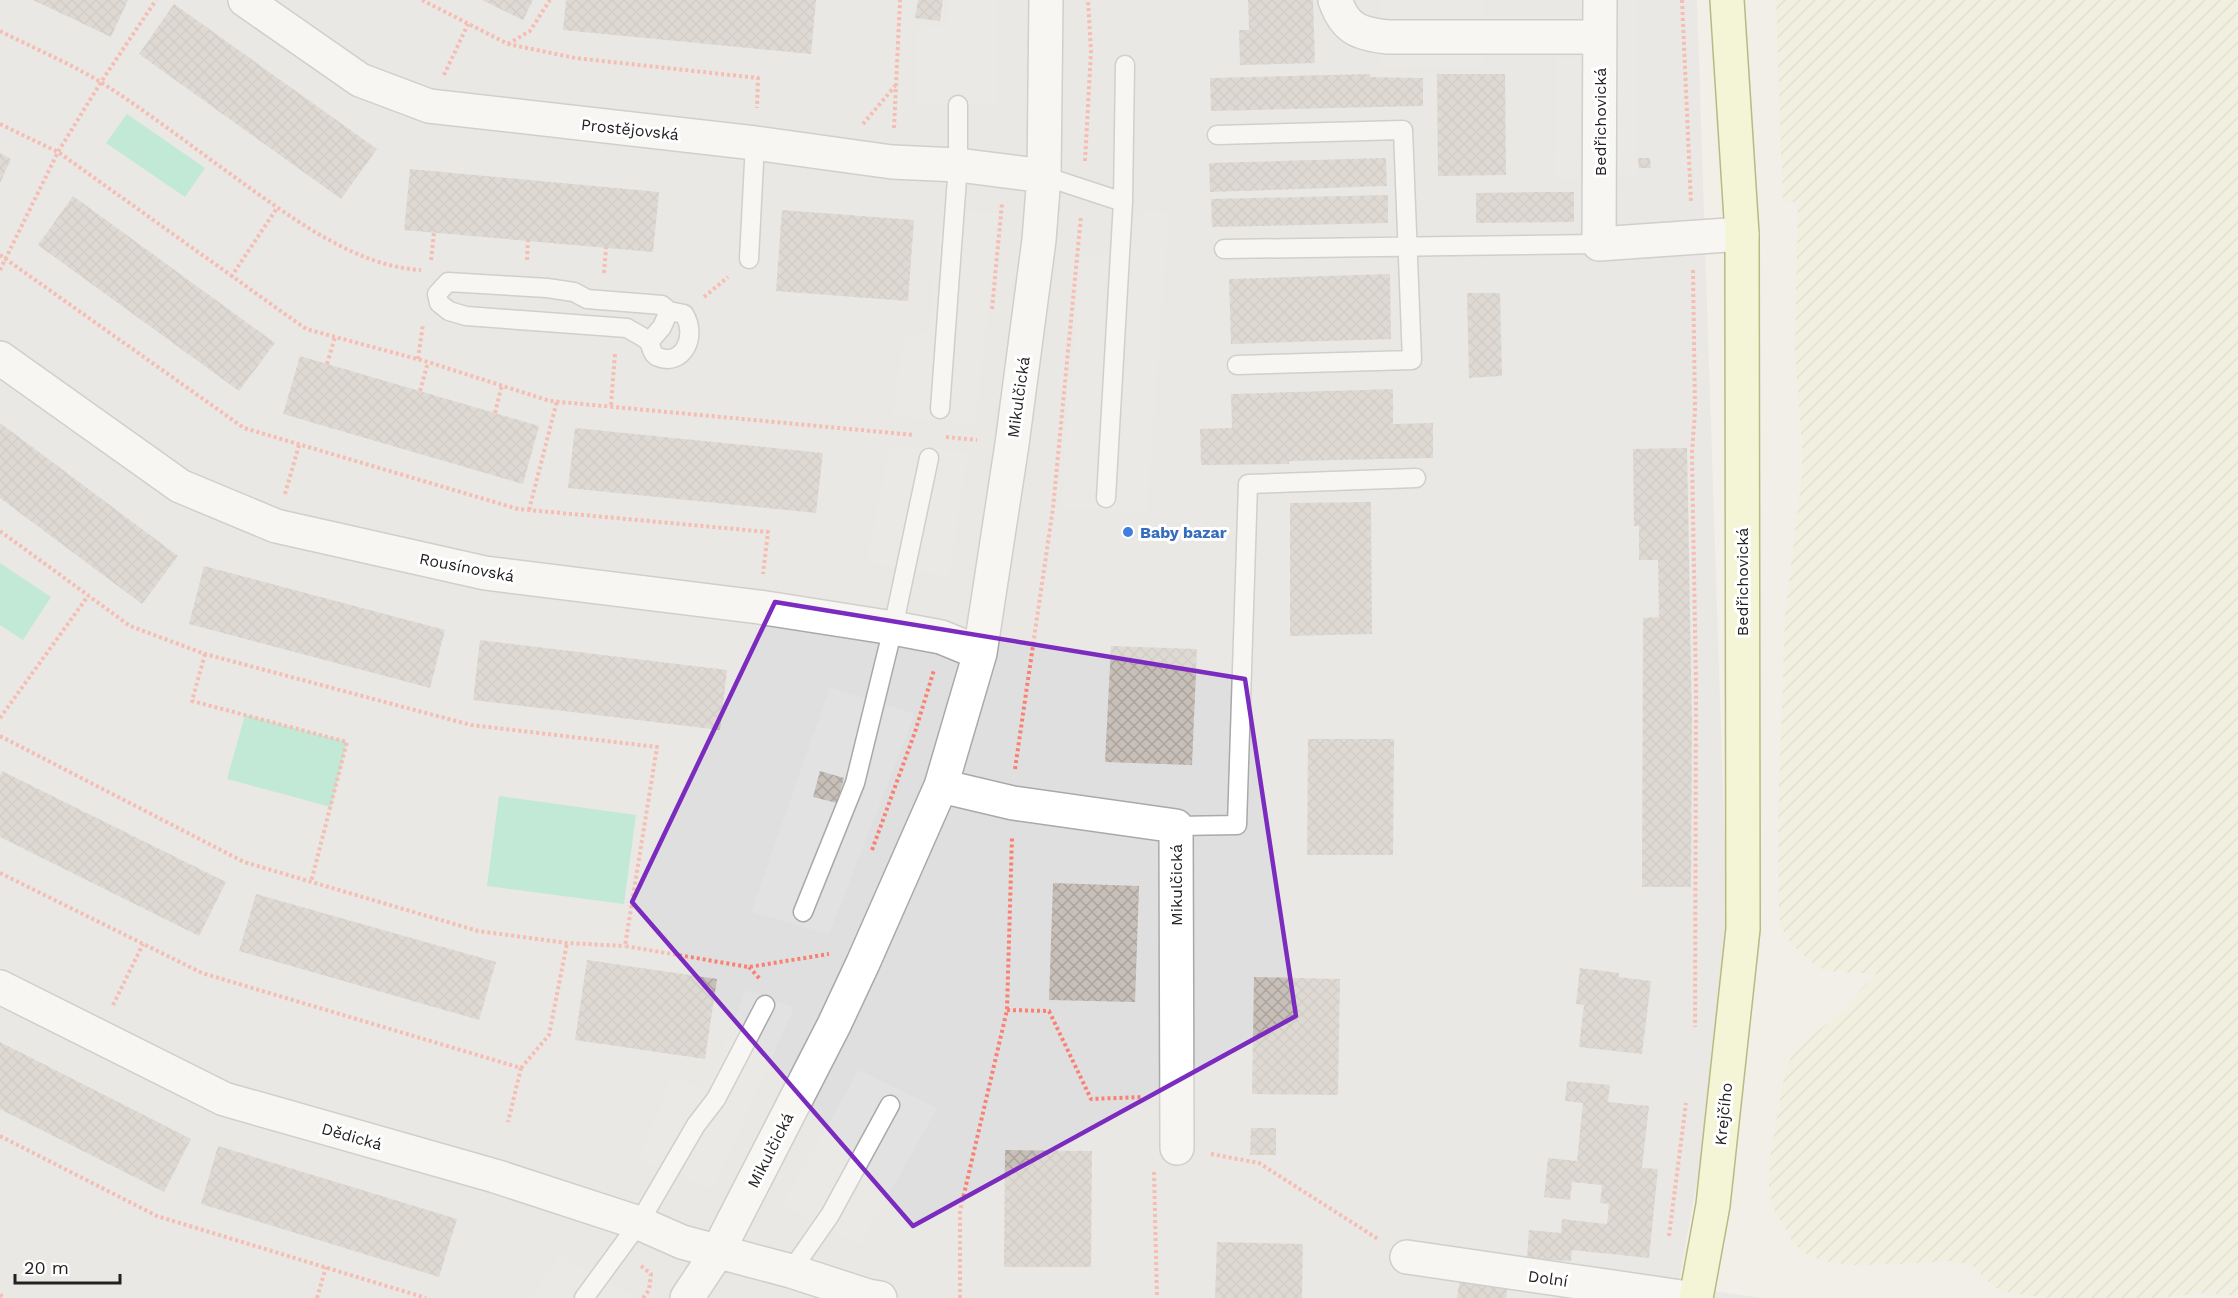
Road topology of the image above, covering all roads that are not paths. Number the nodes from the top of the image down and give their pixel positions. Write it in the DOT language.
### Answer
graph roads {
  1 [pos="245,0"];
  2 [pos="1046,0"];
  3 [pos="1335,0"];
  4 [pos="1600,0"];
  5 [pos="1727,0"];
  6 [pos="1600,37"];
  7 [pos="1125,65"];
  8 [pos="958,105"];
  9 [pos="1217,135"];
  10 [pos="755,143"];
  11 [pos="958,165"];
  12 [pos="1044,176"];
  13 [pos="1123,202"];
  14 [pos="1742,234"];
  15 [pos="1599,244"];
  16 [pos="1408,247"];
  17 [pos="1224,249"];
  18 [pos="749,259"];
  19 [pos="496,286"];
  20 [pos="551,289"];
  21 [pos="629,303"];
  22 [pos="669,311"];
  23 [pos="495,318"];
  24 [pos="549,322"];
  25 [pos="627,328"];
  26 [pos="649,342"];
  27 [pos="0,358"];
  28 [pos="1237,365"];
  29 [pos="940,410"];
  30 [pos="929,458"];
  31 [pos="1416,478"];
  32 [pos="1106,498"];
  33 [pos="893,628"];
  34 [pos="980,652"];
  35 [pos="941,786"];
  36 [pos="1176,826"];
  37 [pos="803,912"];
  38 [pos="1743,929"];
  39 [pos="0,987"];
  40 [pos="765,1005"];
  41 [pos="890,1105"];
  42 [pos="1177,1148"];
  43 [pos="639,1223"];
  44 [pos="718,1251"];
  45 [pos="1407,1257"];
  46 [pos="791,1271"];
  47 [pos="1673,1296"];
  48 [pos="584,1298"];
  49 [pos="687,1298"];
  50 [pos="880,1298"];
  51 [pos="1696,1298"];
  1 -- 10 [label="street, Prostějovská"];
  2 -- 12 [label="street, Mikulčická"];
  3 -- 6 [label="street"];
  4 -- 6 [label="street, Bedřichovická"];
  5 -- 14 [label="street, Bedřichovická"];
  6 -- 15 [label="street, Bedřichovická"];
  7 -- 13 [label="lane"];
  8 -- 11 [label="lane"];
  9 -- 16 [label="lane"];
  10 -- 11 [label="street, Prostějovská"];
  10 -- 18 [label="lane"];
  11 -- 12 [label="street, Prostějovská"];
  11 -- 29 [label="lane"];
  12 -- 13 [label="lane"];
  12 -- 34 [label="street, Mikulčická"];
  13 -- 32 [label="lane"];
  14 -- 15 [label="street"];
  14 -- 38 [label="street, Bedřichovická"];
  15 -- 16 [label="lane"];
  16 -- 17 [label="lane"];
  16 -- 28 [label="lane"];
  19 -- 20 [label="lane"];
  19 -- 23 [label="lane"];
  19 -- 23 [label="lane"];
  20 -- 21 [label="lane"];
  20 -- 24 [label="lane"];
  21 -- 22 [label="lane"];
  21 -- 25 [label="lane"];
  22 -- 26 [label="lane"];
  22 -- 26 [label="lane"];
  23 -- 24 [label="lane"];
  24 -- 25 [label="lane"];
  25 -- 26 [label="lane"];
  27 -- 33 [label="street, Rousínovská"];
  30 -- 33 [label="lane"];
  31 -- 36 [label="lane"];
  33 -- 34 [label="street, Rousínovská"];
  33 -- 37 [label="lane"];
  34 -- 35 [label="street, Mikulčická"];
  35 -- 36 [label="street, Mikulčická"];
  35 -- 44 [label="street, Mikulčická"];
  36 -- 42 [label="street, Mikulčická"];
  38 -- 51 [label="street, Krejčího"];
  39 -- 43 [label="street, Dědická"];
  40 -- 43 [label="lane"];
  41 -- 46 [label="lane"];
  43 -- 44 [label="street, Dědická"];
  43 -- 48 [label="lane"];
  44 -- 46 [label="street"];
  44 -- 49 [label="street, Mikulčická"];
  45 -- 47 [label="street, Dolní"];
  46 -- 50 [label="street"];
}
